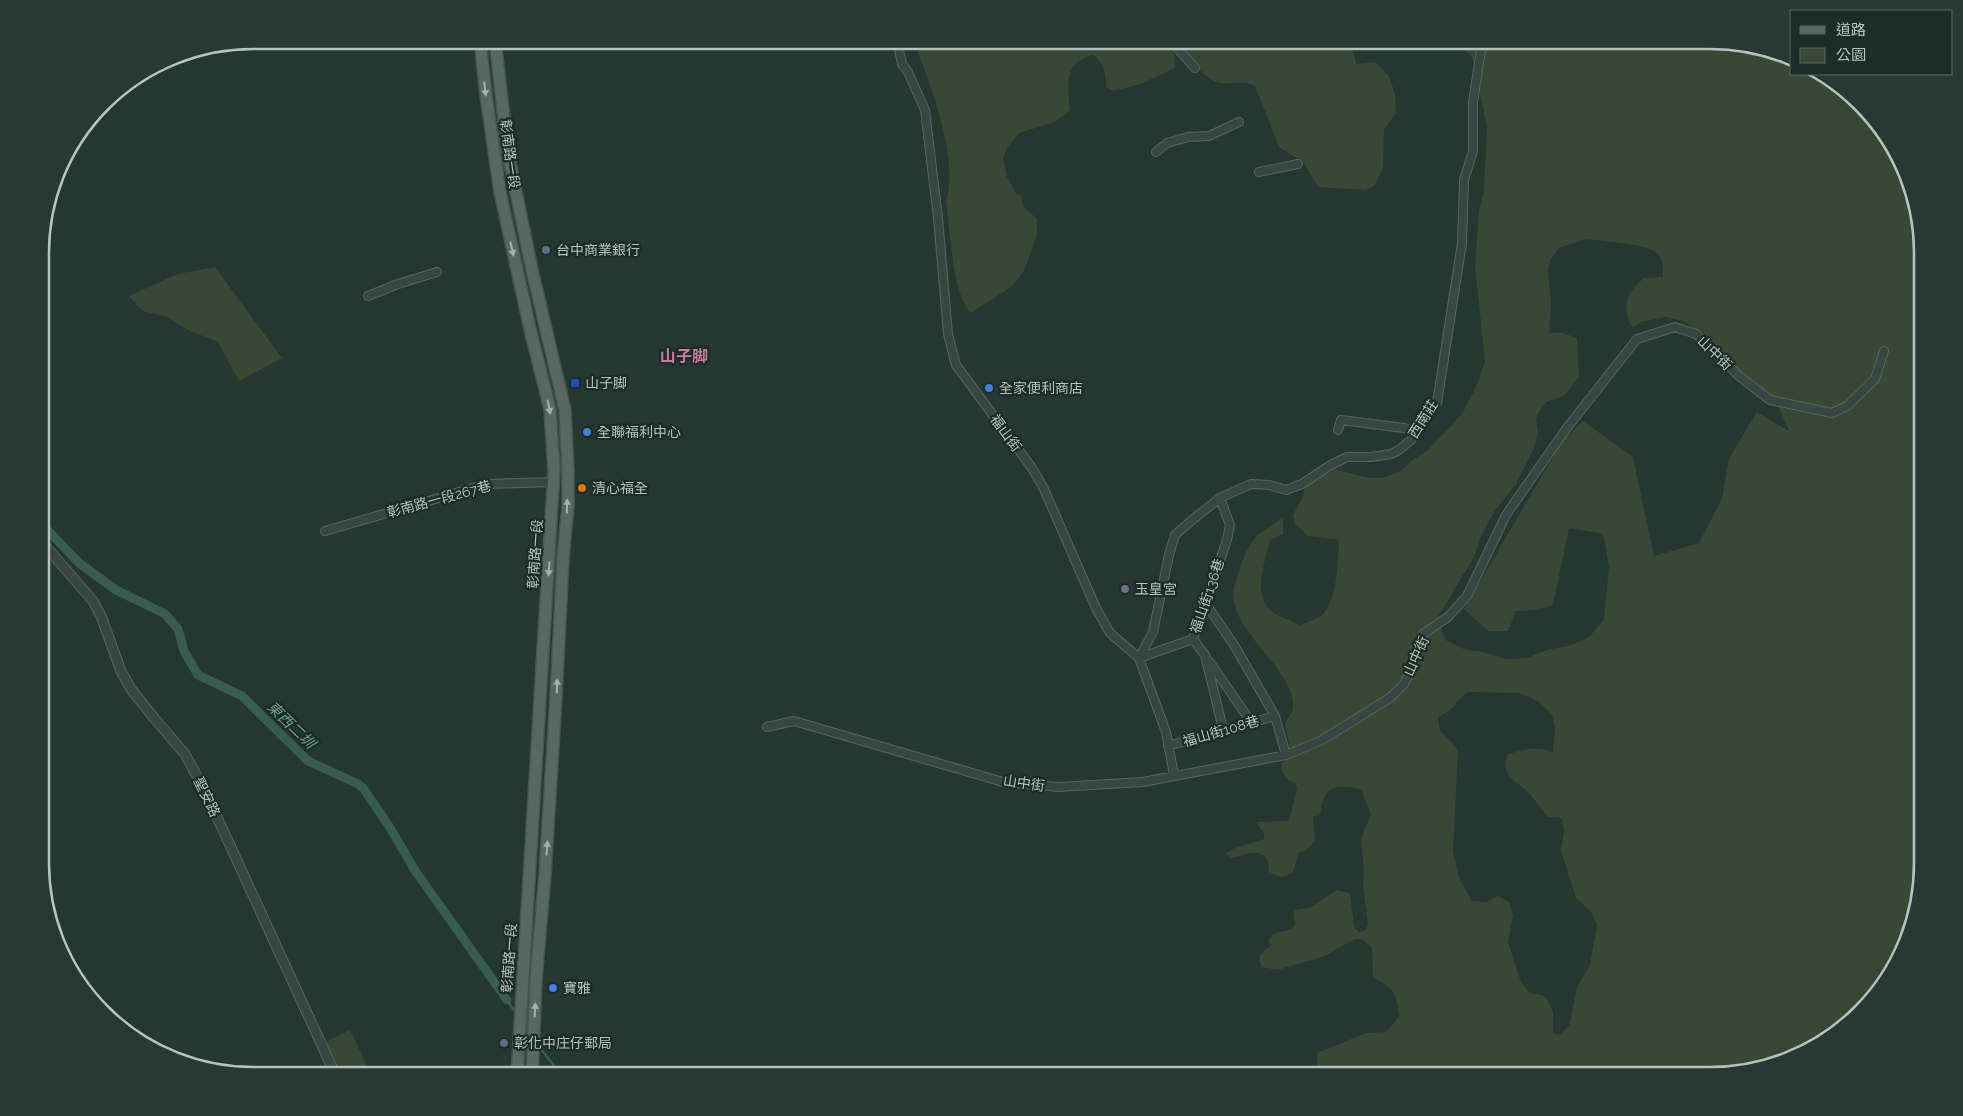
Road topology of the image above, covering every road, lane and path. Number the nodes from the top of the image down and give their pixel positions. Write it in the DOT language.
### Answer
graph roads {
  1 [pos="481,49"];
  2 [pos="496,49"];
  3 [pos="898,49"];
  4 [pos="1178,49"];
  5 [pos="1482,49"];
  6 [pos="1195,68"];
  7 [pos="1239,122"];
  8 [pos="1156,152"];
  9 [pos="1298,164"];
  10 [pos="1260,172"];
  11 [pos="437,272"];
  12 [pos="368,296"];
  13 [pos="1884,351"];
  14 [pos="1338,430"];
  15 [pos="1417,432"];
  16 [pos="554,482"];
  17 [pos="1220,498"];
  18 [pos="326,531"];
  19 [pos="49,550"];
  20 [pos="1206,604"];
  21 [pos="1193,639"];
  22 [pos="1205,655"];
  23 [pos="1138,658"];
  24 [pos="1275,716"];
  25 [pos="1251,722"];
  26 [pos="768,727"];
  27 [pos="1224,729"];
  28 [pos="1168,746"];
  29 [pos="1286,755"];
  30 [pos="1174,775"];
  31 [pos="332,1067"];
  32 [pos="518,1067"];
  33 [pos="532,1067"];
  1 -- 16 [label="main road, 彰南路一段, one-way"];
  33 -- 2 [label="main road, 彰南路一段, one-way"];
  3 -- 23 [label="street, 福山街"];
  4 -- 6 [label="street"];
  5 -- 15 [label="street, 西南莊"];
  7 -- 8 [label="street"];
  9 -- 10 [label="street"];
  11 -- 12 [label="street"];
  13 -- 29 [label="street, 山中街"];
  14 -- 15 [label="street"];
  15 -- 17 [label="street, 西南莊"];
  16 -- 18 [label="street, 彰南路一段267巷"];
  16 -- 32 [label="main road, 彰南路一段, one-way"];
  17 -- 20 [label="street, 福山街136巷"];
  17 -- 23 [label="street, 西南莊"];
  19 -- 31 [label="street, 聖安路"];
  20 -- 21 [label="street, 福山街136巷"];
  20 -- 24 [label="street"];
  21 -- 22 [label="street"];
  21 -- 23 [label="street, 福山街136巷"];
  22 -- 25 [label="street"];
  22 -- 27 [label="street"];
  23 -- 28 [label="street, 福山街"];
  24 -- 25 [label="street, 福山街108巷"];
  24 -- 29 [label="street"];
  25 -- 27 [label="street, 福山街108巷"];
  26 -- 30 [label="street, 山中街"];
  27 -- 28 [label="street, 福山街108巷"];
  28 -- 30 [label="street, 福山街"];
  29 -- 30 [label="street, 山中街"];
}
